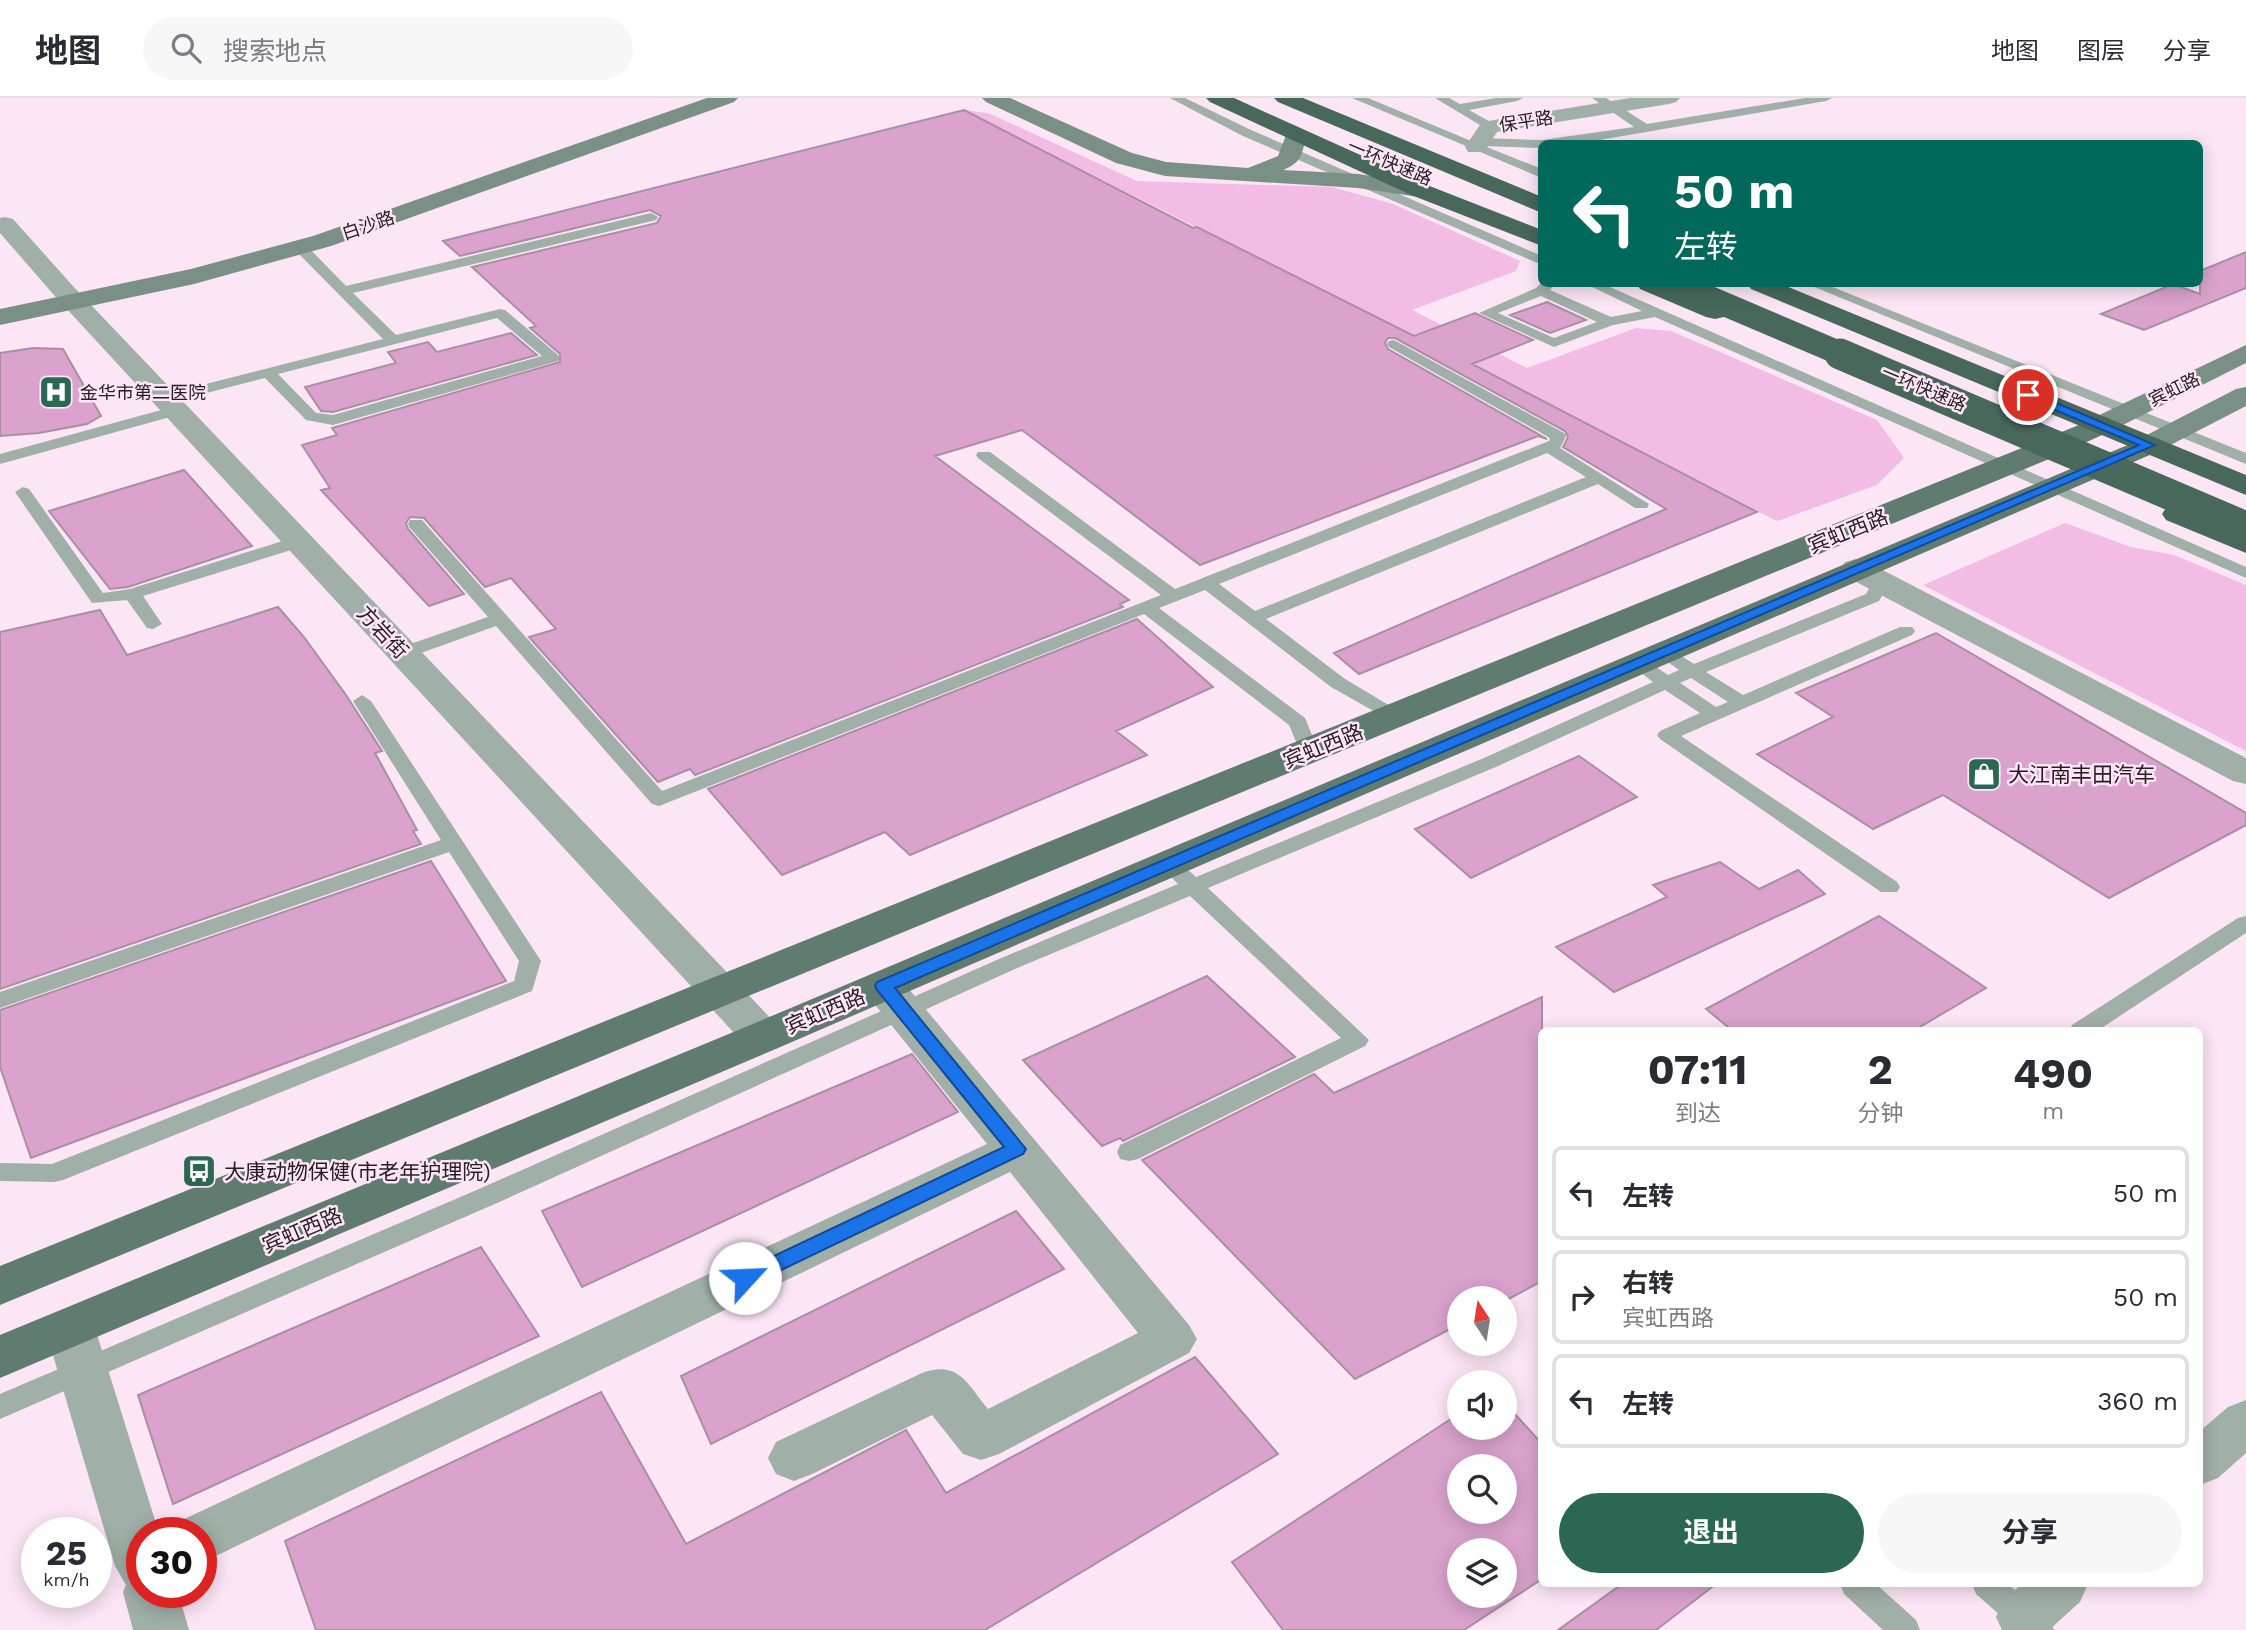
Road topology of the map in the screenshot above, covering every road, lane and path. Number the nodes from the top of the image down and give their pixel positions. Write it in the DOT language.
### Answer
graph roads {
  1 [pos="692,98"];
  2 [pos="727,98"];
  3 [pos="993,98"];
  4 [pos="1176,98"];
  5 [pos="1217,98"];
  6 [pos="1238,98"];
  7 [pos="1358,98"];
  8 [pos="1441,98"];
  9 [pos="1517,98"];
  10 [pos="1669,98"];
  11 [pos="1826,98"];
  12 [pos="1809,99"];
  13 [pos="1291,103"];
  14 [pos="1605,103"];
  15 [pos="1457,108"];
  16 [pos="1646,129"];
  17 [pos="1482,139"];
  18 [pos="1570,140"];
  19 [pos="1294,144"];
  20 [pos="1538,144"];
  21 [pos="1538,172"];
  22 [pos="1251,175"];
  23 [pos="1358,181"];
  24 [pos="1419,190"];
  25 [pos="1538,192"];
  26 [pos="1538,204"];
  27 [pos="651,217"];
  28 [pos="5,224"];
  29 [pos="1538,224"];
  30 [pos="1538,237"];
  31 [pos="300,247"];
  32 [pos="1538,259"];
  33 [pos="1544,287"];
  34 [pos="1599,287"];
  35 [pos="1656,287"];
  36 [pos="1684,287"];
  37 [pos="1734,287"];
  38 [pos="1768,287"];
  39 [pos="1821,287"];
  40 [pos="343,290"];
  41 [pos="68,296"];
  42 [pos="0,302"];
  43 [pos="1699,304"];
  44 [pos="1656,312"];
  45 [pos="0,317"];
  46 [pos="1609,322"];
  47 [pos="392,340"];
  48 [pos="1394,344"];
  49 [pos="2246,353"];
  50 [pos="268,372"];
  51 [pos="2246,396"];
  52 [pos="170,405"];
  53 [pos="2115,418"];
  54 [pos="2163,438"];
  55 [pos="1548,447"];
  56 [pos="984,455"];
  57 [pos="0,459"];
  58 [pos="2246,459"];
  59 [pos="2045,470"];
  60 [pos="1597,479"];
  61 [pos="2246,486"];
  62 [pos="23,492"];
  63 [pos="2246,502"];
  64 [pos="1641,504"];
  65 [pos="416,524"];
  66 [pos="2246,527"];
  67 [pos="298,542"];
  68 [pos="2246,544"];
  69 [pos="2246,573"];
  70 [pos="1869,575"];
  71 [pos="1208,583"];
  72 [pos="132,594"];
  73 [pos="1174,596"];
  74 [pos="1147,607"];
  75 [pos="1254,618"];
  76 [pos="500,619"];
  77 [pos="153,624"];
  78 [pos="1906,631"];
  79 [pos="403,653"];
  80 [pos="1665,667"];
  81 [pos="362,701"];
  82 [pos="1741,702"];
  83 [pos="1714,714"];
  84 [pos="1395,717"];
  85 [pos="1309,752"];
  86 [pos="2246,773"];
  87 [pos="454,843"];
  88 [pos="1181,875"];
  89 [pos="1889,887"];
  90 [pos="2246,923"];
  91 [pos="721,993"];
  92 [pos="893,998"];
  93 [pos="0,1000"];
  94 [pos="2086,1027"];
  95 [pos="763,1037"];
  96 [pos="1017,1149"];
  97 [pos="1129,1153"];
  98 [pos="0,1172"];
  99 [pos="0,1286"];
  100 [pos="76,1350"];
  101 [pos="0,1357"];
  102 [pos="0,1407"];
  103 [pos="2246,1422"];
  104 [pos="794,1458"];
  105 [pos="2203,1459"];
  106 [pos="127,1517"];
  107 [pos="217,1529"];
  108 [pos="1858,1587"];
  109 [pos="155,1608"];
  110 [pos="161,1630"];
  111 [pos="1905,1630"];
  1 -- 41 [label="main road, 白沙路"];
  2 -- 31 [label="main road, 白沙路"];
  3 -- 22 [label="main road"];
  4 -- 19 [label="lane"];
  5 -- 19 [label="highway"];
  6 -- 13 [label="highway, 一环快速路"];
  7 -- 17 [label="lane"];
  8 -- 15 [label="lane"];
  9 -- 15 [label="lane"];
  10 -- 14 [label="street, 保平路"];
  11 -- 12 [label="lane"];
  12 -- 16 [label="lane"];
  13 -- 25 [label="highway"];
  13 -- 26 [label="highway, 一环快速路"];
  13 -- 29 [label="highway, 一环快速路"];
  14 -- 16 [label="lane"];
  14 -- 17 [label="street, 保平路"];
  15 -- 17 [label="lane"];
  16 -- 18 [label="lane"];
  17 -- 20 [label="lane"];
  17 -- 21 [label="lane"];
  19 -- 22 [label="main road"];
  19 -- 23 [label="lane"];
  19 -- 24 [label="highway"];
  22 -- 23 [label="main road"];
  23 -- 24 [label="main road"];
  23 -- 32 [label="lane"];
  24 -- 30 [label="highway"];
  27 -- 40 [label="lane"];
  28 -- 41 [label="street, 方岩街"];
  31 -- 40 [label="lane"];
  31 -- 41 [label="main road, 白沙路"];
  33 -- 46 [label="lane"];
  33 -- 46 [label="lane"];
  34 -- 44 [label="lane"];
  35 -- 43 [label="highway"];
  36 -- 66 [label="highway, 一环快速路, bridge"];
  37 -- 63 [label="highway, 一环快速路"];
  38 -- 53 [label="highway"];
  39 -- 53 [label="lane"];
  40 -- 47 [label="lane"];
  41 -- 42 [label="main road, 白沙路"];
  41 -- 45 [label="main road, 白沙路"];
  41 -- 52 [label="street, 方岩街"];
  43 -- 44 [label="lane"];
  43 -- 59 [label="highway"];
  44 -- 46 [label="lane"];
  44 -- 59 [label="lane"];
  47 -- 50 [label="lane"];
  47 -- 50 [label="lane"];
  48 -- 55 [label="lane"];
  49 -- 53 [label="main road, 宾虹路"];
  50 -- 52 [label="lane"];
  51 -- 54 [label="main road, 宾虹路"];
  52 -- 57 [label="lane"];
  52 -- 67 [label="street, 方岩街"];
  53 -- 54 [label="highway"];
  53 -- 59 [label="main road, 宾虹西路"];
  54 -- 58 [label="lane"];
  54 -- 59 [label="main road, 宾虹西路"];
  54 -- 61 [label="highway"];
  55 -- 60 [label="lane"];
  55 -- 71 [label="lane"];
  56 -- 73 [label="lane"];
  59 -- 68 [label="highway"];
  59 -- 69 [label="lane"];
  59 -- 70 [label="main road, 宾虹西路"];
  59 -- 84 [label="main road, 宾虹西路"];
  60 -- 64 [label="lane"];
  60 -- 75 [label="lane"];
  62 -- 72 [label="lane"];
  65 -- 76 [label="lane"];
  67 -- 72 [label="lane"];
  67 -- 79 [label="street, 方岩街"];
  70 -- 80 [label="main road, 宾虹西路"];
  70 -- 86 [label="street"];
  71 -- 73 [label="lane"];
  71 -- 75 [label="lane"];
  72 -- 77 [label="lane"];
  73 -- 74 [label="lane"];
  74 -- 76 [label="lane"];
  74 -- 85 [label="lane"];
  75 -- 84 [label="lane"];
  76 -- 79 [label="lane"];
  78 -- 82 [label="lane"];
  79 -- 91 [label="street, 方岩街"];
  80 -- 82 [label="lane"];
  80 -- 83 [label="lane"];
  80 -- 88 [label="main road, 宾虹西路"];
  81 -- 87 [label="lane"];
  82 -- 83 [label="lane"];
  83 -- 89 [label="lane"];
  84 -- 85 [label="main road, 宾虹西路"];
  85 -- 91 [label="main road, 宾虹西路"];
  87 -- 93 [label="lane"];
  87 -- 98 [label="lane"];
  88 -- 92 [label="main road, 宾虹西路"];
  88 -- 97 [label="lane"];
  90 -- 94 [label="lane"];
  91 -- 95 [label="street, 方岩街"];
  91 -- 99 [label="main road, 宾虹西路"];
  92 -- 95 [label="main road, 宾虹西路"];
  92 -- 96 [label="street"];
  92 -- 100 [label="lane"];
  95 -- 100 [label="main road, 宾虹西路"];
  96 -- 104 [label="street"];
  96 -- 107 [label="street"];
  100 -- 101 [label="main road, 宾虹西路"];
  100 -- 102 [label="lane"];
  100 -- 106 [label="street"];
  103 -- 105 [label="street"];
  108 -- 111 [label="lane"];
  109 -- 110 [label="street"];
}
